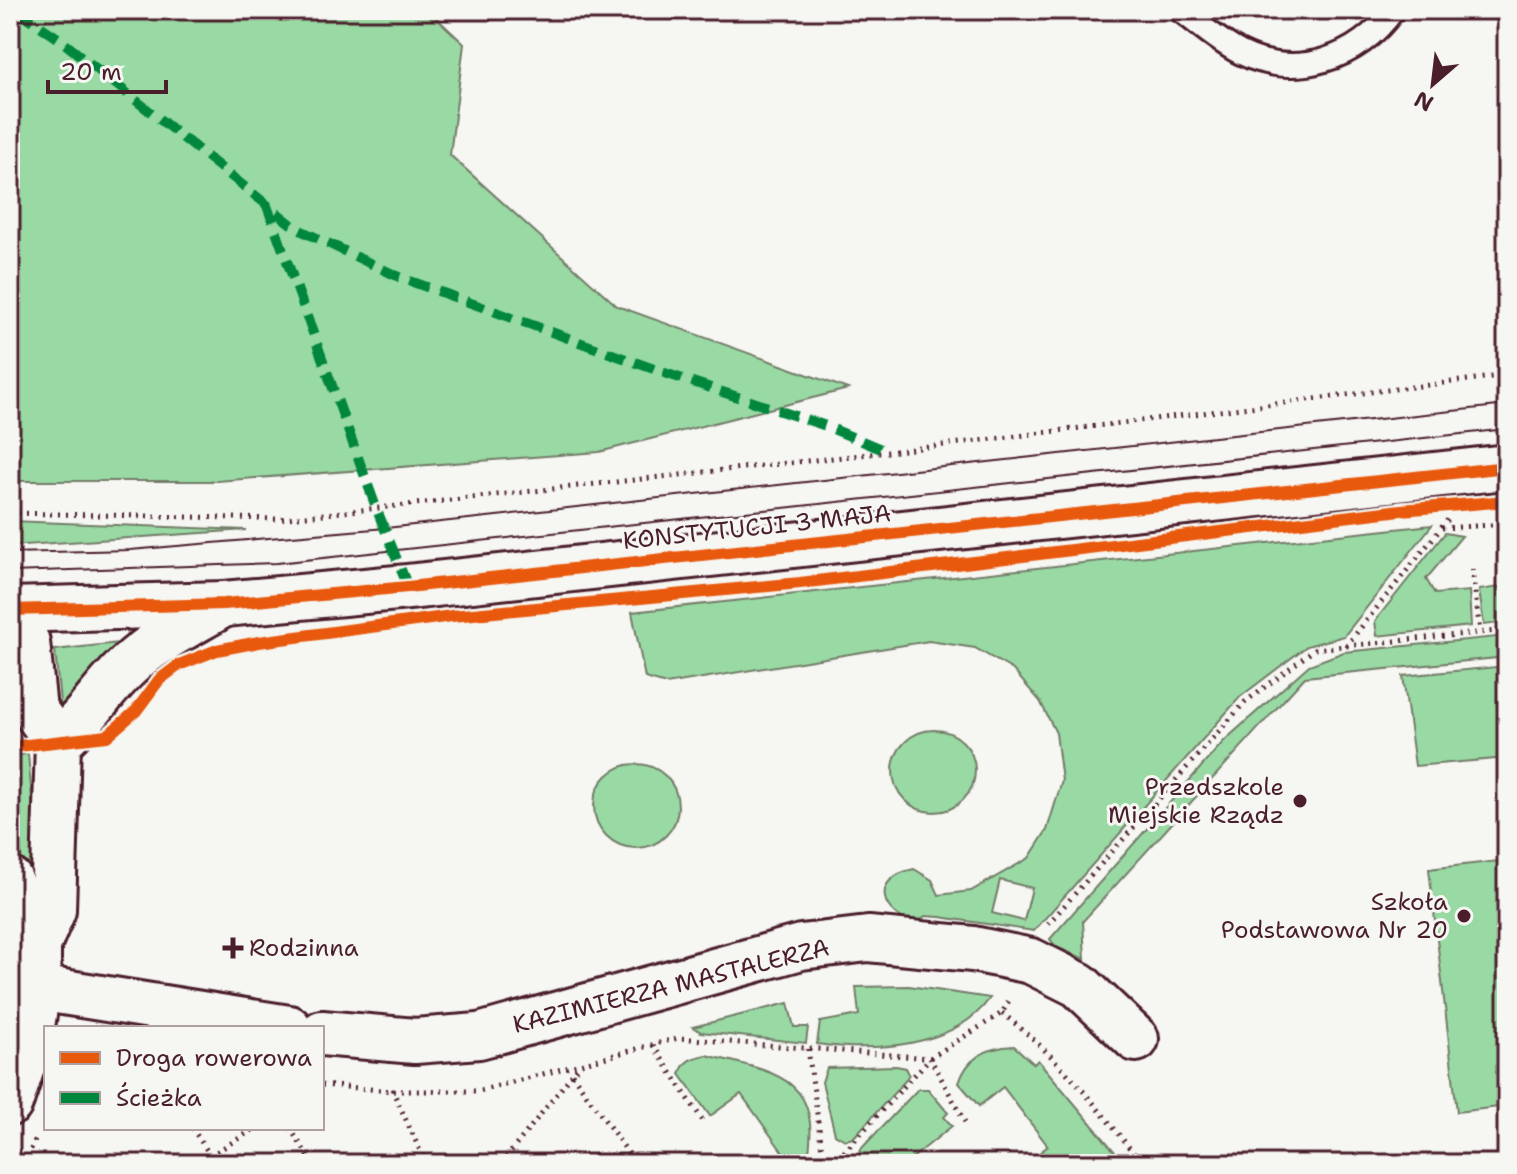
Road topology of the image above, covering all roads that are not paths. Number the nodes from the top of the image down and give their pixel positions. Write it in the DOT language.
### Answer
graph roads {
  1 [pos="1180,10"];
  2 [pos="1393,10"];
  3 [pos="1507,467"];
  4 [pos="224,604"];
  5 [pos="10,610"];
  6 [pos="10,619"];
  7 [pos="58,742"];
  8 [pos="10,880"];
  9 [pos="38,945"];
  10 [pos="38,988"];
  11 [pos="276,1026"];
  12 [pos="324,1033"];
  13 [pos="1136,1039"];
  14 [pos="10,1103"];
  1 -- 2 [label="lane"];
  3 -- 4 [label="street, KONSTYTUCJI 3 MAJA"];
  4 -- 5 [label="street, KONSTYTUCJI 3 MAJA"];
  4 -- 7 [label="street"];
  6 -- 7 [label="street"];
  7 -- 9 [label="street"];
  8 -- 9 [label="street"];
  9 -- 10 [label="street"];
  10 -- 11 [label="street"];
  10 -- 14 [label="street"];
  12 -- 13 [label="street, KAZIMIERZA MASTALERZA"];
}
